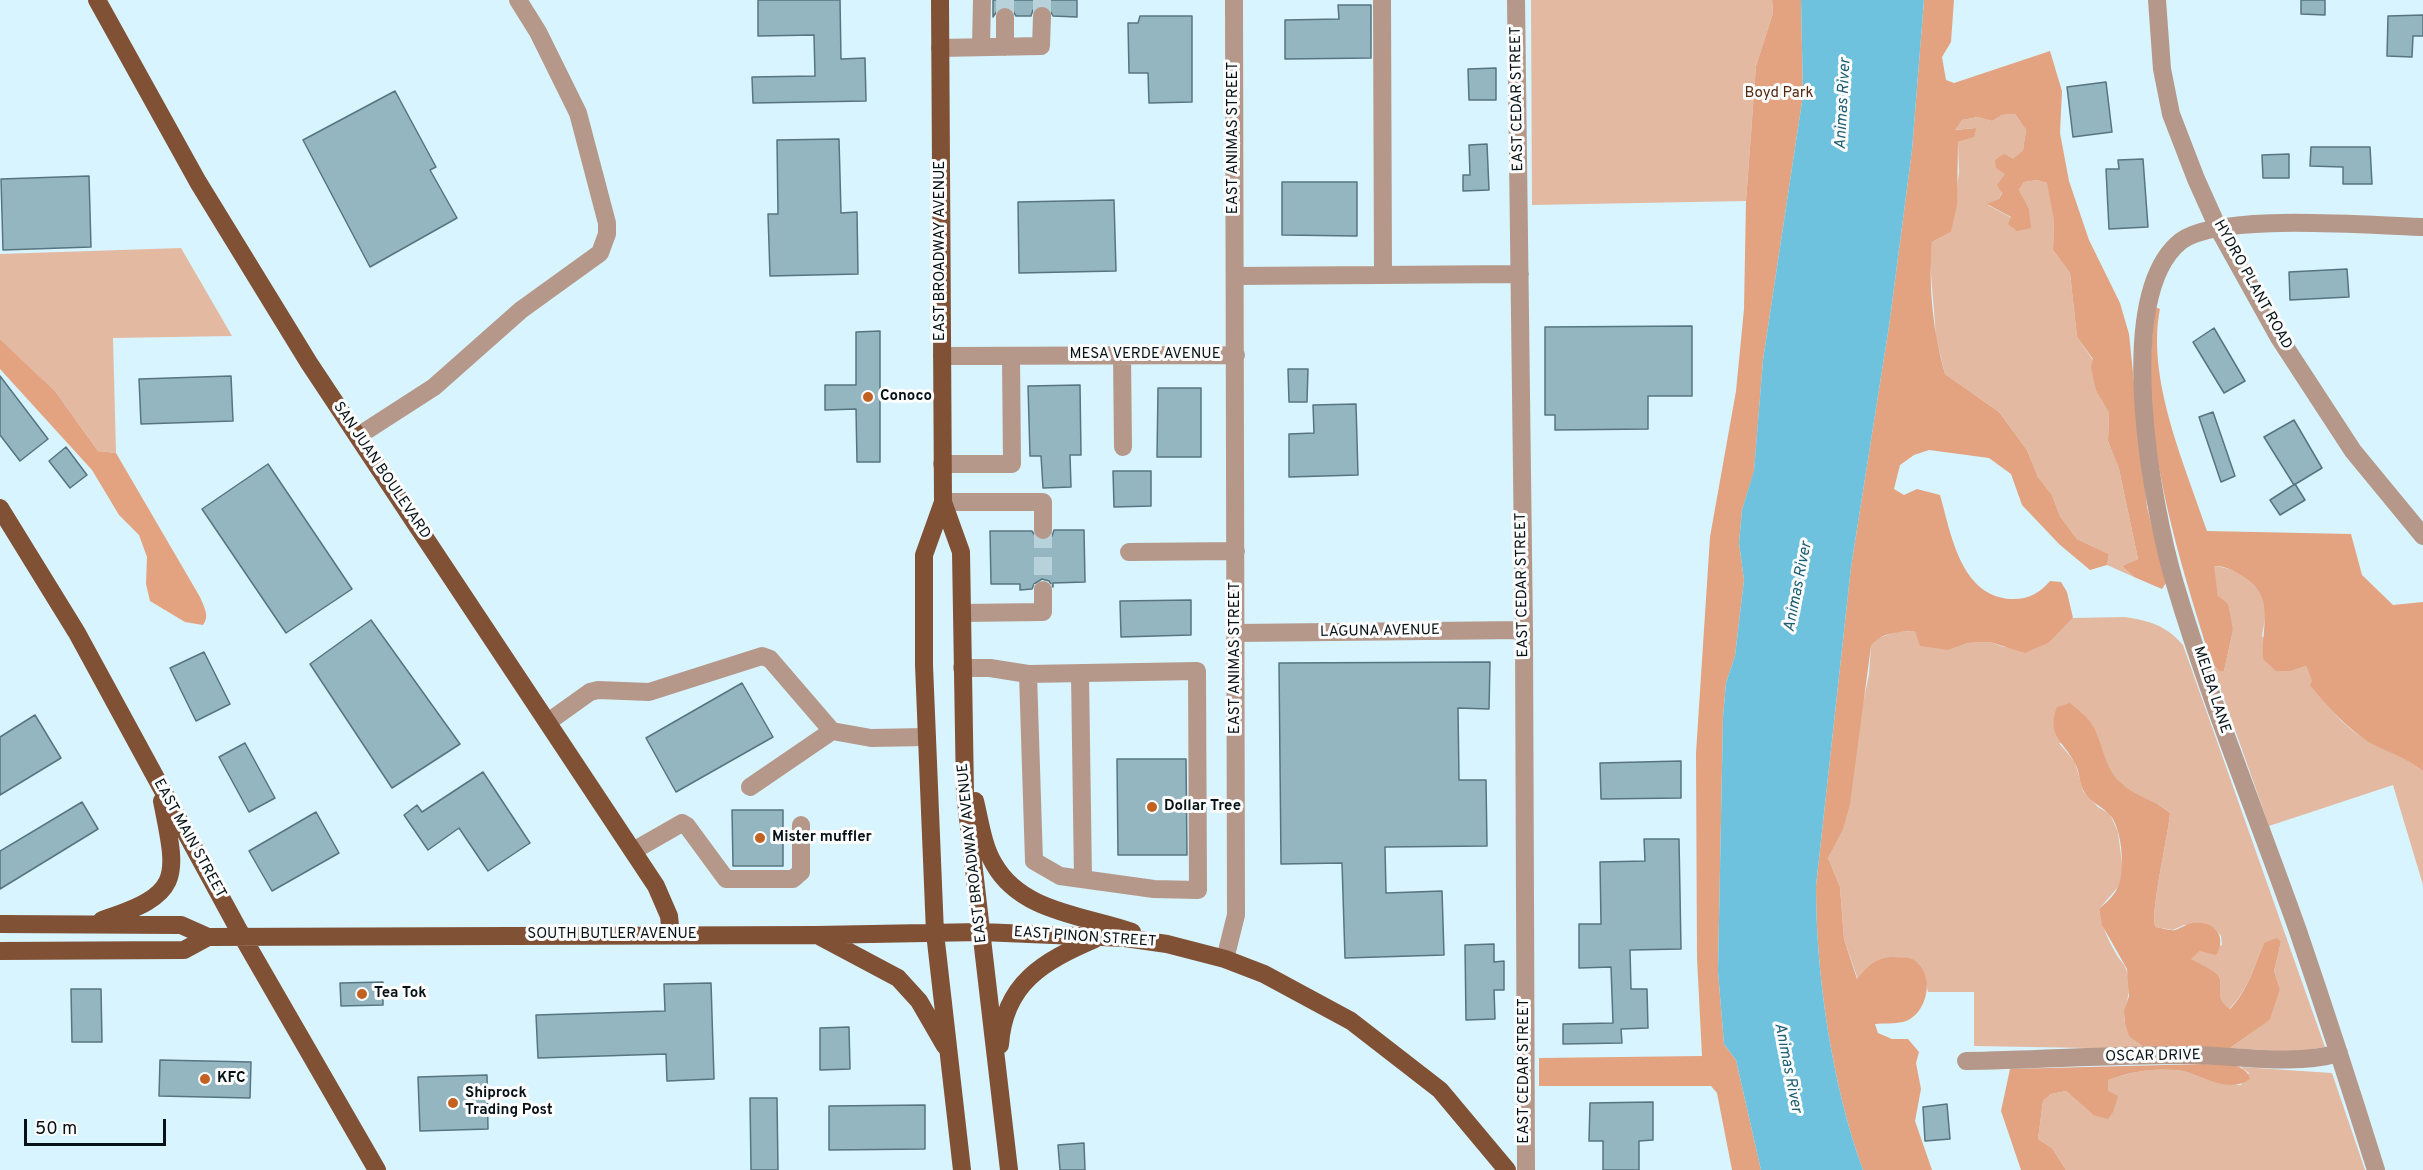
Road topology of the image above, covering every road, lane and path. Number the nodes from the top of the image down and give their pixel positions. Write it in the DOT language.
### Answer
graph roads {
  1 [pos="97,0"];
  2 [pos="518,0"];
  3 [pos="940,0"];
  4 [pos="982,0"];
  5 [pos="1234,0"];
  6 [pos="1382,0"];
  7 [pos="1516,0"];
  8 [pos="2157,0"];
  9 [pos="1005,16"];
  10 [pos="1042,16"];
  11 [pos="981,47"];
  12 [pos="1005,47"];
  13 [pos="940,48"];
  14 [pos="2423,227"];
  15 [pos="2218,228"];
  16 [pos="1520,274"];
  17 [pos="1383,275"];
  18 [pos="1235,276"];
  19 [pos="1122,355"];
  20 [pos="1236,355"];
  21 [pos="942,356"];
  22 [pos="1011,356"];
  23 [pos="358,436"];
  24 [pos="1123,447"];
  25 [pos="942,464"];
  26 [pos="943,502"];
  27 [pos="0,508"];
  28 [pos="1043,530"];
  29 [pos="2423,536"];
  30 [pos="1236,551"];
  31 [pos="1129,552"];
  32 [pos="1043,590"];
  33 [pos="962,613"];
  34 [pos="1524,630"];
  35 [pos="1236,633"];
  36 [pos="963,668"];
  37 [pos="1028,674"];
  38 [pos="1080,674"];
  39 [pos="548,722"];
  40 [pos="832,731"];
  41 [pos="927,737"];
  42 [pos="963,759"];
  43 [pos="158,781"];
  44 [pos="750,787"];
  45 [pos="801,825"];
  46 [pos="633,851"];
  47 [pos="1083,879"];
  48 [pos="0,924"];
  49 [pos="88,924"];
  50 [pos="981,932"];
  51 [pos="935,933"];
  52 [pos="816,935"];
  53 [pos="242,936"];
  54 [pos="670,936"];
  55 [pos="208,937"];
  56 [pos="1101,937"];
  57 [pos="1167,944"];
  58 [pos="0,951"];
  59 [pos="1225,959"];
  60 [pos="949,1053"];
  61 [pos="2339,1053"];
  62 [pos="1966,1061"];
  63 [pos="999,1082"];
  64 [pos="377,1170"];
  65 [pos="962,1170"];
  66 [pos="1009,1170"];
  67 [pos="1507,1170"];
  68 [pos="1526,1170"];
  69 [pos="2376,1170"];
  1 -- 23 [label="main road, SAN JUAN BOULEVARD"];
  2 -- 23 [label="street"];
  3 -- 13 [label="main road, EAST BROADWAY AVENUE"];
  4 -- 11 [label="street"];
  5 -- 18 [label="street, EAST ANIMAS STREET"];
  6 -- 17 [label="street"];
  7 -- 16 [label="street, EAST CEDAR STREET"];
  8 -- 15 [label="street, HYDRO PLANT ROAD"];
  9 -- 12 [label="street"];
  10 -- 12 [label="street"];
  11 -- 12 [label="street"];
  11 -- 13 [label="street"];
  13 -- 21 [label="main road, EAST BROADWAY AVENUE"];
  14 -- 15 [label="street, MELBA LANE"];
  15 -- 29 [label="street, HYDRO PLANT ROAD"];
  15 -- 61 [label="street, MELBA LANE"];
  16 -- 17 [label="street"];
  16 -- 34 [label="street, EAST CEDAR STREET"];
  17 -- 18 [label="street"];
  18 -- 20 [label="street, MESA VERDE AVENUE"];
  19 -- 20 [label="street, MESA VERDE AVENUE"];
  19 -- 22 [label="street, MESA VERDE AVENUE"];
  19 -- 24 [label="street"];
  20 -- 30 [label="street, EAST ANIMAS STREET"];
  21 -- 22 [label="street, MESA VERDE AVENUE"];
  21 -- 25 [label="main road, EAST BROADWAY AVENUE"];
  22 -- 25 [label="street"];
  23 -- 39 [label="main road, SAN JUAN BOULEVARD"];
  25 -- 26 [label="main road, EAST BROADWAY AVENUE"];
  26 -- 28 [label="street"];
  26 -- 33 [label="main road, EAST BROADWAY AVENUE"];
  26 -- 41 [label="main road, EAST BROADWAY AVENUE"];
  27 -- 43 [label="main road, EAST MAIN STREET"];
  30 -- 31 [label="street"];
  30 -- 35 [label="street, EAST ANIMAS STREET"];
  32 -- 33 [label="street"];
  33 -- 36 [label="main road, EAST BROADWAY AVENUE"];
  34 -- 35 [label="street, LAGUNA AVENUE"];
  34 -- 68 [label="street, EAST CEDAR STREET"];
  35 -- 59 [label="street, EAST ANIMAS STREET"];
  36 -- 37 [label="street"];
  36 -- 42 [label="main road, EAST BROADWAY AVENUE"];
  37 -- 38 [label="street"];
  37 -- 47 [label="street"];
  38 -- 47 [label="street"];
  38 -- 47 [label="street"];
  39 -- 40 [label="street"];
  39 -- 46 [label="main road, SAN JUAN BOULEVARD"];
  40 -- 41 [label="street"];
  40 -- 44 [label="street"];
  41 -- 51 [label="main road, EAST BROADWAY AVENUE"];
  42 -- 50 [label="main road, EAST BROADWAY AVENUE"];
  42 -- 57 [label="main road"];
  43 -- 49 [label="main road"];
  43 -- 53 [label="main road, EAST MAIN STREET"];
  45 -- 46 [label="street"];
  46 -- 54 [label="main road, SAN JUAN BOULEVARD"];
  48 -- 49 [label="main road"];
  49 -- 55 [label="main road"];
  50 -- 51 [label="main road, SOUTH BUTLER AVENUE"];
  50 -- 56 [label="main road, EAST PINON STREET"];
  50 -- 63 [label="main road, EAST BROADWAY AVENUE"];
  51 -- 52 [label="main road, SOUTH BUTLER AVENUE"];
  51 -- 60 [label="main road, EAST BROADWAY AVENUE"];
  52 -- 54 [label="main road, SOUTH BUTLER AVENUE"];
  52 -- 60 [label="main road"];
  53 -- 54 [label="main road, SOUTH BUTLER AVENUE"];
  53 -- 55 [label="main road, SOUTH BUTLER AVENUE"];
  53 -- 64 [label="main road, EAST MAIN STREET"];
  55 -- 58 [label="main road"];
  56 -- 57 [label="main road, EAST PINON STREET"];
  56 -- 63 [label="main road"];
  57 -- 59 [label="main road, EAST PINON STREET"];
  59 -- 67 [label="main road, EAST PINON STREET"];
  60 -- 65 [label="main road, EAST BROADWAY AVENUE"];
  61 -- 62 [label="street, OSCAR DRIVE"];
  61 -- 69 [label="street, MELBA LANE"];
  63 -- 66 [label="main road, EAST BROADWAY AVENUE"];
}
